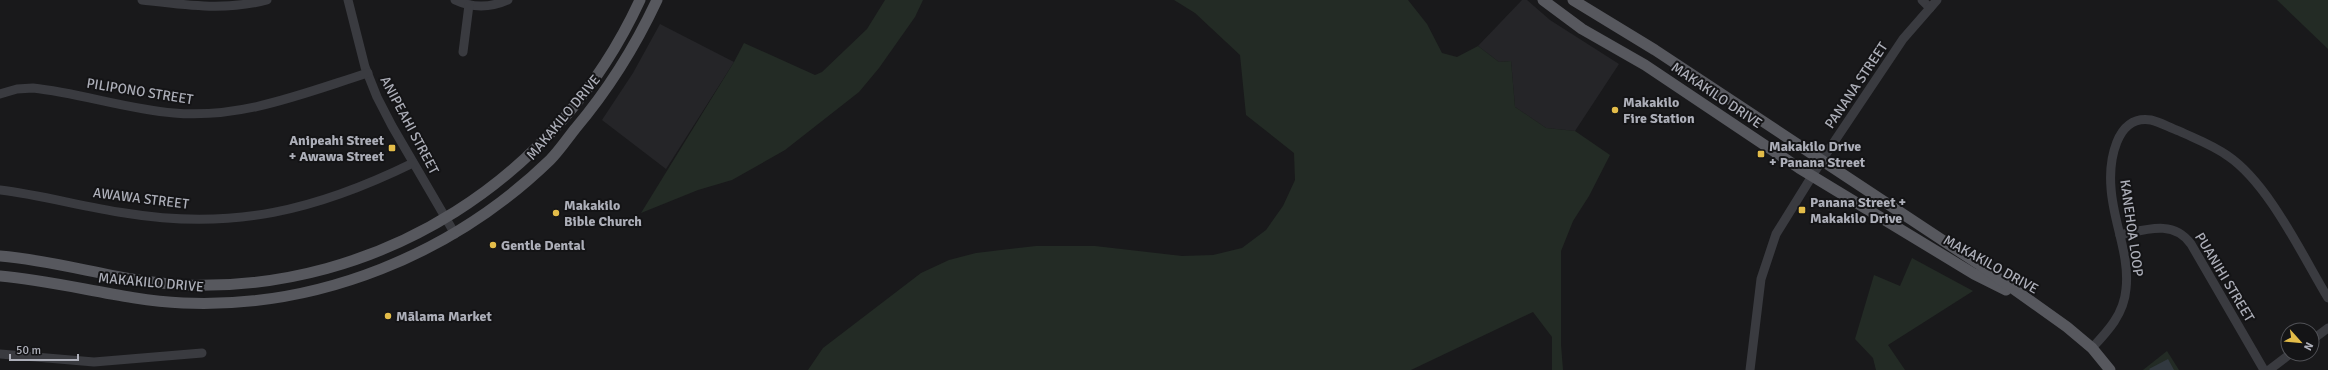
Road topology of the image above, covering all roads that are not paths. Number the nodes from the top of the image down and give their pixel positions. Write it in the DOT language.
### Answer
graph roads {
  1 [pos="142,0"];
  2 [pos="267,0"];
  3 [pos="348,0"];
  4 [pos="455,0"];
  5 [pos="508,0"];
  6 [pos="640,0"];
  7 [pos="657,0"];
  8 [pos="1543,0"];
  9 [pos="1572,0"];
  10 [pos="1922,0"];
  11 [pos="1937,0"];
  12 [pos="469,5"];
  13 [pos="1930,8"];
  14 [pos="1655,50"];
  15 [pos="463,52"];
  16 [pos="1645,65"];
  17 [pos="368,73"];
  18 [pos="0,94"];
  19 [pos="1822,160"];
  20 [pos="413,163"];
  21 [pos="1812,176"];
  22 [pos="0,190"];
  23 [pos="445,219"];
  24 [pos="455,234"];
  25 [pos="2120,235"];
  26 [pos="0,256"];
  27 [pos="0,276"];
  28 [pos="2328,298"];
  29 [pos="2042,308"];
  30 [pos="2092,348"];
  31 [pos="202,353"];
  32 [pos="0,354"];
  33 [pos="2280,362"];
  34 [pos="1750,370"];
  35 [pos="2110,370"];
  36 [pos="2264,370"];
  37 [pos="2269,370"];
  1 -- 2 [label="street"];
  3 -- 17 [label="street, ANIPEAHI STREET"];
  4 -- 12 [label="street"];
  5 -- 12 [label="street"];
  6 -- 23 [label="main road, MAKAKILO DRIVE"];
  7 -- 24 [label="main road, MAKAKILO DRIVE"];
  8 -- 16 [label="main road, MAKAKILO DRIVE"];
  9 -- 14 [label="main road, MAKAKILO DRIVE"];
  10 -- 13 [label="street"];
  11 -- 13 [label="street, PANANA STREET"];
  12 -- 15 [label="street"];
  13 -- 19 [label="street, PANANA STREET"];
  14 -- 16 [label="main road"];
  14 -- 19 [label="main road, MAKAKILO DRIVE"];
  16 -- 21 [label="main road, MAKAKILO DRIVE"];
  17 -- 18 [label="street, PILIPONO STREET"];
  17 -- 20 [label="street, ANIPEAHI STREET"];
  19 -- 21 [label="street, PANANA STREET"];
  19 -- 29 [label="main road, MAKAKILO DRIVE"];
  20 -- 22 [label="street, AWAWA STREET"];
  20 -- 23 [label="street, ANIPEAHI STREET"];
  21 -- 29 [label="main road, MAKAKILO DRIVE"];
  21 -- 34 [label="street, PANANA STREET"];
  23 -- 24 [label="street, ANIPEAHI STREET"];
  23 -- 26 [label="main road, MAKAKILO DRIVE"];
  24 -- 27 [label="main road, MAKAKILO DRIVE"];
  25 -- 28 [label="street, KANEHOA LOOP"];
  25 -- 30 [label="street, KANEHOA LOOP"];
  25 -- 36 [label="street, PUANIHI STREET"];
  29 -- 30 [label="main road, MAKAKILO DRIVE"];
  30 -- 35 [label="main road, MAKAKILO DRIVE"];
  31 -- 32 [label="street"];
  33 -- 37 [label="street"];
}
